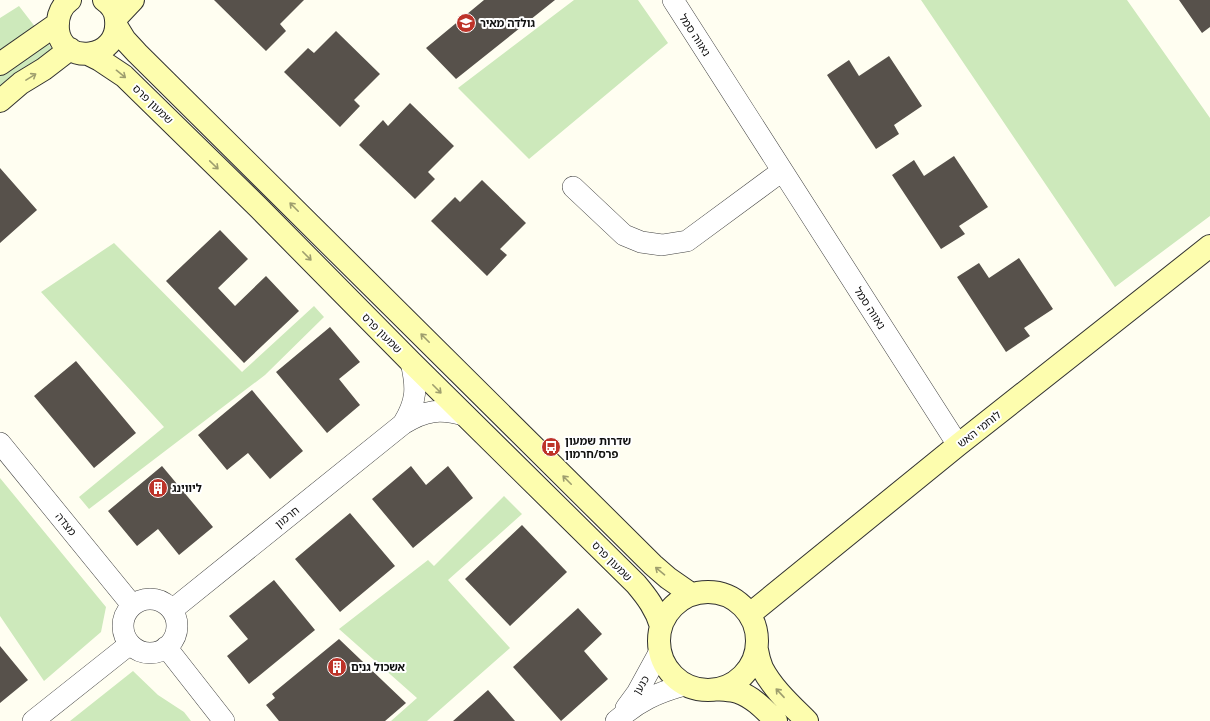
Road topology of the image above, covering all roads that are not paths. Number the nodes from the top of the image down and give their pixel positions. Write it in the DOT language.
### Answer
graph roads {
  1 [pos="70,0"];
  2 [pos="133,0"];
  3 [pos="672,0"];
  4 [pos="112,15"];
  5 [pos="57,24"];
  6 [pos="79,51"];
  7 [pos="0,64"];
  8 [pos="0,101"];
  9 [pos="782,171"];
  10 [pos="573,188"];
  11 [pos="1210,246"];
  12 [pos="410,362"];
  13 [pos="466,416"];
  14 [pos="403,424"];
  15 [pos="0,444"];
  16 [pos="958,445"];
  17 [pos="691,594"];
  18 [pos="132,605"];
  19 [pos="172,610"];
  20 [pos="750,614"];
  21 [pos="661,626"];
  22 [pos="130,644"];
  23 [pos="166,647"];
  24 [pos="756,650"];
  25 [pos="660,651"];
  26 [pos="685,684"];
  27 [pos="718,689"];
  28 [pos="618,719"];
  29 [pos="33,721"];
  30 [pos="224,721"];
  31 [pos="776,721"];
  32 [pos="807,721"];
  1 -- 5 [label="street"];
  2 -- 4 [label="street"];
  3 -- 9 [label="street, נאווה סמל"];
  4 -- 6 [label="street"];
  17 -- 4 [label="street, one-way"];
  5 -- 6 [label="street"];
  5 -- 7 [label="street"];
  8 -- 6 [label="street, one-way"];
  6 -- 12 [label="street, שמעון פרס, one-way"];
  9 -- 10 [label="street"];
  9 -- 16 [label="street, נאווה סמל"];
  11 -- 16 [label="street, לוחמי האש"];
  12 -- 13 [label="street, שמעון פרס, one-way"];
  12 -- 14 [label="street, חרמון"];
  13 -- 14 [label="street, חרמון"];
  13 -- 21 [label="street, שמעון פרס"];
  14 -- 19 [label="street, חרמון"];
  15 -- 18 [label="street, מצדה"];
  16 -- 20 [label="street, לוחמי האש"];
  17 -- 20 [label="street"];
  17 -- 21 [label="street"];
  18 -- 19 [label="street"];
  18 -- 22 [label="street"];
  19 -- 23 [label="street"];
  20 -- 24 [label="street"];
  21 -- 25 [label="street"];
  22 -- 23 [label="street"];
  22 -- 29 [label="street"];
  23 -- 30 [label="street"];
  24 -- 27 [label="street"];
  32 -- 24 [label="street, one-way"];
  25 -- 26 [label="street"];
  25 -- 28 [label="street, כנען"];
  26 -- 27 [label="street"];
  26 -- 28 [label="street, כנען"];
  27 -- 31 [label="street"];
}
